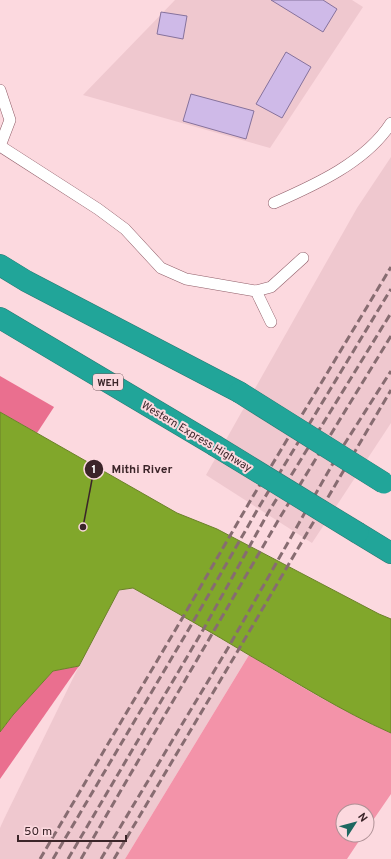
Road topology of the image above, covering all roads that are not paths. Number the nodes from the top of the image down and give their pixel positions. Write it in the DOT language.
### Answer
graph roads {
  1 [pos="0,90"];
  2 [pos="391,123"];
  3 [pos="0,146"];
  4 [pos="274,203"];
  5 [pos="303,258"];
  6 [pos="0,259"];
  7 [pos="0,265"];
  8 [pos="26,281"];
  9 [pos="256,292"];
  10 [pos="1,319"];
  11 [pos="271,322"];
  12 [pos="388,485"];
  13 [pos="391,553"];
  1 -- 3 [label="street"];
  2 -- 4 [label="street"];
  3 -- 9 [label="street"];
  5 -- 9 [label="street"];
  6 -- 8 [label="highway"];
  7 -- 8 [label="highway"];
  8 -- 12 [label="highway, bridge"];
  9 -- 11 [label="street"];
  10 -- 13 [label="highway, Western Express Highway / WEH, bridge"];
}
